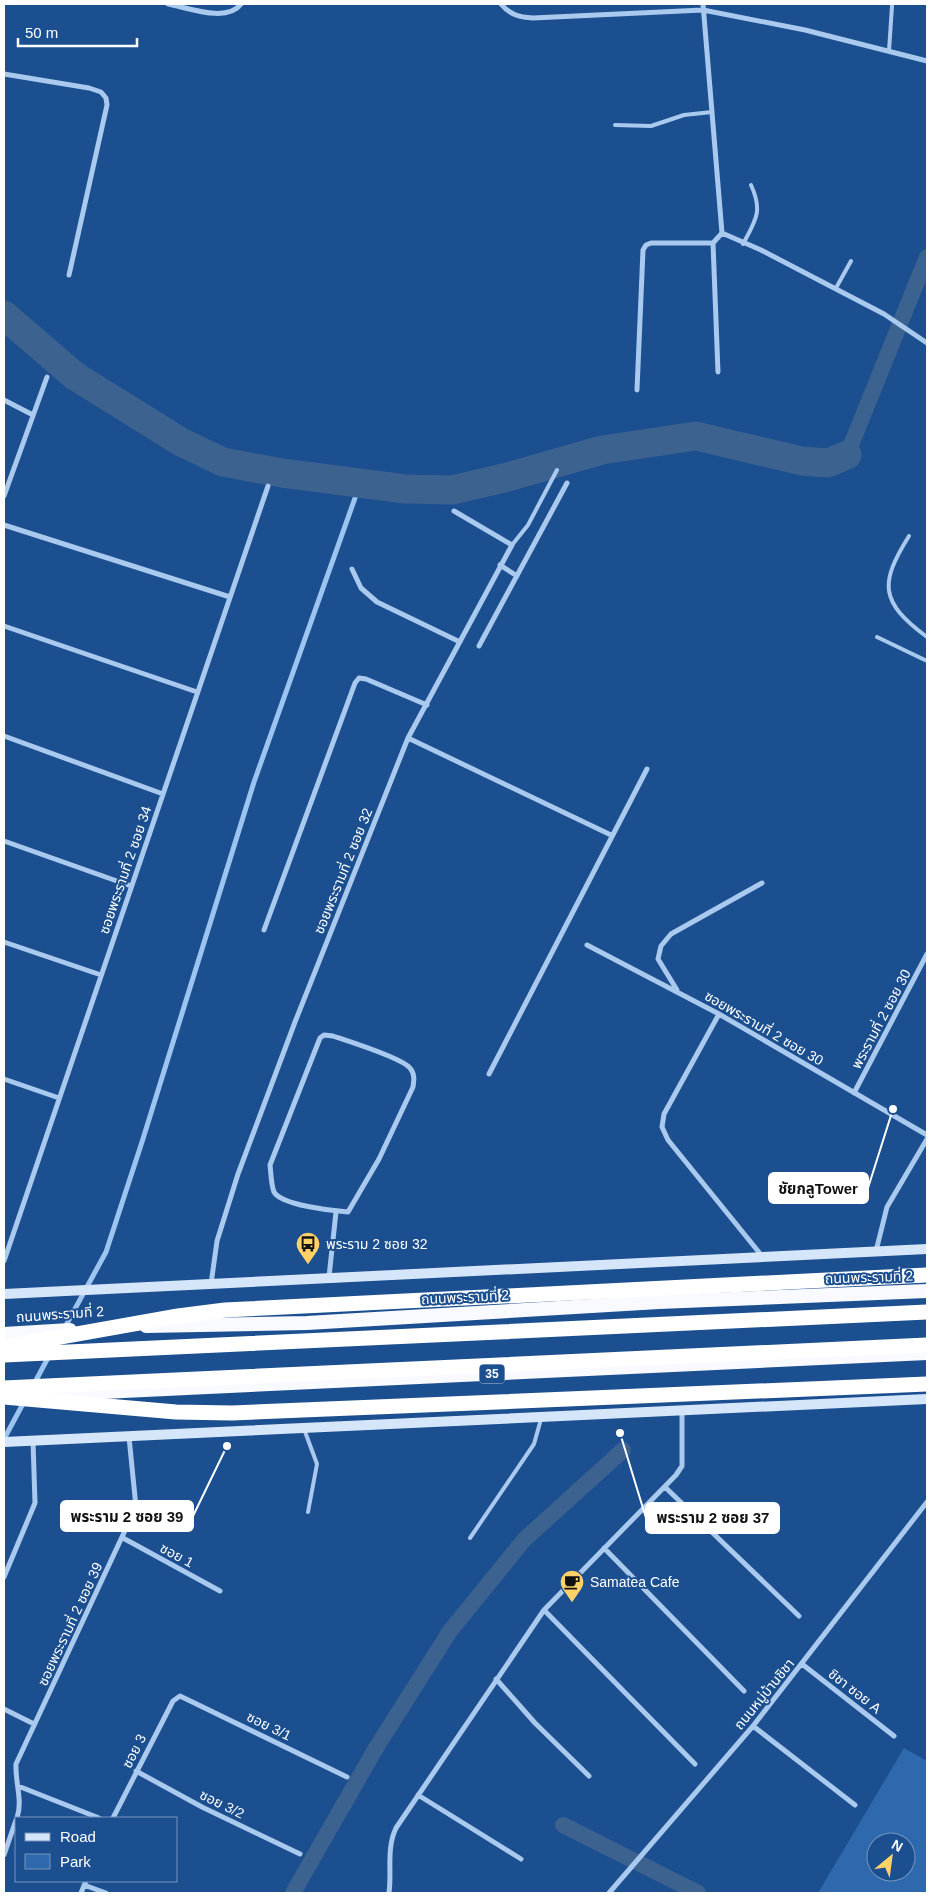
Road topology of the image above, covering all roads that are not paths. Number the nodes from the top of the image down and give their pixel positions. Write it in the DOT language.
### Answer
graph roads {
  1 [pos="168,4"];
  2 [pos="242,4"];
  3 [pos="501,4"];
  4 [pos="892,6"];
  5 [pos="703,7"];
  6 [pos="889,51"];
  7 [pos="926,61"];
  8 [pos="4,74"];
  9 [pos="712,112"];
  10 [pos="615,125"];
  11 [pos="751,185"];
  12 [pos="722,233"];
  13 [pos="713,243"];
  14 [pos="743,244"];
  15 [pos="851,261"];
  16 [pos="69,275"];
  17 [pos="836,288"];
  18 [pos="927,342"];
  19 [pos="718,372"];
  20 [pos="47,377"];
  21 [pos="637,390"];
  22 [pos="4,400"];
  23 [pos="33,415"];
  24 [pos="557,470"];
  25 [pos="567,483"];
  26 [pos="268,486"];
  27 [pos="4,496"];
  28 [pos="454,511"];
  29 [pos="4,525"];
  30 [pos="909,536"];
  31 [pos="512,545"];
  32 [pos="500,565"];
  33 [pos="352,569"];
  34 [pos="517,576"];
  35 [pos="230,597"];
  36 [pos="4,626"];
  37 [pos="877,637"];
  38 [pos="927,637"];
  39 [pos="460,642"];
  40 [pos="480,646"];
  41 [pos="927,661"];
  42 [pos="197,692"];
  43 [pos="427,705"];
  44 [pos="4,736"];
  45 [pos="408,738"];
  46 [pos="647,769"];
  47 [pos="163,794"];
  48 [pos="611,835"];
  49 [pos="4,841"];
  50 [pos="762,883"];
  51 [pos="132,886"];
  52 [pos="264,930"];
  53 [pos="4,942"];
  54 [pos="587,945"];
  55 [pos="927,954"];
  56 [pos="101,975"];
  57 [pos="678,992"];
  58 [pos="718,1014"];
  59 [pos="489,1074"];
  60 [pos="4,1079"];
  61 [pos="854,1093"];
  62 [pos="59,1098"];
  63 [pos="927,1135"];
  64 [pos="927,1140"];
  65 [pos="336,1212"];
  66 [pos="927,1249"];
  67 [pos="876,1251"];
  68 [pos="762,1256"];
  69 [pos="4,1261"];
  70 [pos="927,1275"];
  71 [pos="329,1277"];
  72 [pos="211,1284"];
  73 [pos="927,1291"];
  74 [pos="4,1294"];
  75 [pos="927,1312"];
  76 [pos="4,1334"];
  77 [pos="927,1345"];
  78 [pos="4,1347"];
  79 [pos="927,1353"];
  80 [pos="4,1355"];
  81 [pos="927,1384"];
  82 [pos="4,1388"];
  83 [pos="4,1396"];
  84 [pos="927,1399"];
  85 [pos="682,1409"];
  86 [pos="541,1417"];
  87 [pos="304,1427"];
  88 [pos="129,1437"];
  89 [pos="28,1441"];
  90 [pos="4,1442"];
  91 [pos="665,1487"];
  92 [pos="927,1502"];
  93 [pos="308,1512"];
  94 [pos="123,1538"];
  95 [pos="470,1538"];
  96 [pos="604,1548"];
  97 [pos="4,1577"];
  98 [pos="220,1591"];
  99 [pos="544,1610"];
  100 [pos="799,1616"];
  101 [pos="802,1664"];
  102 [pos="496,1679"];
  103 [pos="744,1691"];
  104 [pos="180,1696"];
  105 [pos="4,1709"];
  106 [pos="34,1724"];
  107 [pos="753,1726"];
  108 [pos="894,1736"];
  109 [pos="694,1764"];
  110 [pos="136,1771"];
  111 [pos="590,1776"];
  112 [pos="347,1777"];
  113 [pos="18,1786"];
  114 [pos="418,1795"];
  115 [pos="855,1806"];
  116 [pos="17,1817"];
  117 [pos="96,1817"];
  118 [pos="113,1817"];
  119 [pos="15,1822"];
  120 [pos="300,1854"];
  121 [pos="4,1855"];
  122 [pos="521,1859"];
  123 [pos="85,1883"];
  124 [pos="80,1893"];
  125 [pos="106,1893"];
  126 [pos="389,1893"];
  127 [pos="609,1893"];
  1 -- 2 [label="street"];
  3 -- 5 [label="street"];
  4 -- 6 [label="lane"];
  5 -- 6 [label="street"];
  5 -- 9 [label="street"];
  6 -- 7 [label="street"];
  8 -- 16 [label="street"];
  9 -- 10 [label="lane"];
  9 -- 12 [label="street"];
  11 -- 14 [label="lane"];
  12 -- 13 [label="street"];
  12 -- 14 [label="street"];
  13 -- 19 [label="street"];
  13 -- 21 [label="street"];
  14 -- 17 [label="street"];
  15 -- 17 [label="lane"];
  17 -- 18 [label="street"];
  20 -- 23 [label="street"];
  22 -- 23 [label="street"];
  23 -- 27 [label="street"];
  24 -- 31 [label="lane"];
  25 -- 34 [label="street"];
  26 -- 35 [label="street, ซอยพระรามที่ 2 ซอย 34"];
  28 -- 31 [label="street"];
  29 -- 35 [label="street"];
  30 -- 38 [label="lane"];
  31 -- 32 [label="street, ซอยพระรามที่ 2 ซอย 32"];
  32 -- 34 [label="street"];
  32 -- 39 [label="street, ซอยพระรามที่ 2 ซอย 32"];
  33 -- 39 [label="street"];
  34 -- 40 [label="street"];
  35 -- 42 [label="street, ซอยพระรามที่ 2 ซอย 34"];
  36 -- 42 [label="street"];
  37 -- 41 [label="lane"];
  39 -- 43 [label="street, ซอยพระรามที่ 2 ซอย 32"];
  42 -- 47 [label="street, ซอยพระรามที่ 2 ซอย 34"];
  43 -- 45 [label="street, ซอยพระรามที่ 2 ซอย 32"];
  43 -- 52 [label="street"];
  44 -- 47 [label="street"];
  45 -- 48 [label="street"];
  45 -- 72 [label="street, ซอยพระรามที่ 2 ซอย 32"];
  46 -- 48 [label="street"];
  47 -- 51 [label="street, ซอยพระรามที่ 2 ซอย 34"];
  48 -- 59 [label="street"];
  49 -- 51 [label="street"];
  50 -- 57 [label="street"];
  51 -- 56 [label="street, ซอยพระรามที่ 2 ซอย 34"];
  53 -- 56 [label="street"];
  54 -- 57 [label="street, ซอยพระรามที่ 2 ซอย 30"];
  55 -- 61 [label="street, พระรามที่ 2 ซอย 30"];
  56 -- 62 [label="street, ซอยพระรามที่ 2 ซอย 34"];
  57 -- 58 [label="street, ซอยพระรามที่ 2 ซอย 30"];
  58 -- 61 [label="street, ซอยพระรามที่ 2 ซอย 30"];
  58 -- 68 [label="street"];
  60 -- 62 [label="street"];
  61 -- 63 [label="street, ซอยพระรามที่ 2 ซอย 30"];
  62 -- 69 [label="street, ซอยพระรามที่ 2 ซอย 34"];
  64 -- 67 [label="street"];
  65 -- 65 [label="street"];
  65 -- 71 [label="street"];
  66 -- 67 [label="main road, ถนนพระรามที่ 2"];
  67 -- 68 [label="main road, ถนนพระรามที่ 2"];
  68 -- 71 [label="main road, ถนนพระรามที่ 2"];
  70 -- 78 [label="highway"];
  71 -- 72 [label="main road, ถนนพระรามที่ 2"];
  72 -- 74 [label="main road, ถนนพระรามที่ 2"];
  73 -- 76 [label="highway, ถนนพระรามที่ 2"];
  75 -- 80 [label="highway"];
  77 -- 82 [label="highway"];
  79 -- 83 [label="highway, 35"];
  81 -- 83 [label="highway"];
  84 -- 85 [label="main road"];
  85 -- 86 [label="main road"];
  85 -- 91 [label="street"];
  86 -- 87 [label="main road"];
  86 -- 95 [label="lane"];
  87 -- 88 [label="main road"];
  87 -- 93 [label="lane"];
  88 -- 89 [label="main road"];
  88 -- 94 [label="street, ซอยพระรามที่ 2 ซอย 39"];
  89 -- 90 [label="main road"];
  89 -- 97 [label="street"];
  91 -- 96 [label="street"];
  91 -- 100 [label="street"];
  92 -- 101 [label="street, ถนนหมู่บ้านชิชา"];
  94 -- 98 [label="street, ซอย 1"];
  94 -- 106 [label="street, ซอยพระรามที่ 2 ซอย 39"];
  96 -- 99 [label="street"];
  96 -- 103 [label="street"];
  99 -- 102 [label="street"];
  99 -- 109 [label="street"];
  101 -- 107 [label="street, ถนนหมู่บ้านชิชา"];
  101 -- 108 [label="street, ชิชา ซอย A"];
  102 -- 111 [label="street"];
  102 -- 114 [label="street"];
  104 -- 110 [label="street, ซอย 3"];
  104 -- 112 [label="street, ซอย 3/1"];
  105 -- 106 [label="street"];
  106 -- 113 [label="street, ซอยพระรามที่ 2 ซอย 39"];
  107 -- 115 [label="street"];
  107 -- 127 [label="street, ถนนหมู่บ้านชิชา"];
  110 -- 118 [label="street, ซอย 3"];
  110 -- 120 [label="street, ซอย 3/2"];
  113 -- 116 [label="street, ซอยพระรามที่ 2 ซอย 39"];
  113 -- 117 [label="street"];
  114 -- 122 [label="street"];
  114 -- 126 [label="street"];
  119 -- 121 [label="street, ซอยพระรามที่ 2 ซอย 39"];
  123 -- 124 [label="street"];
  123 -- 125 [label="street"];
}
